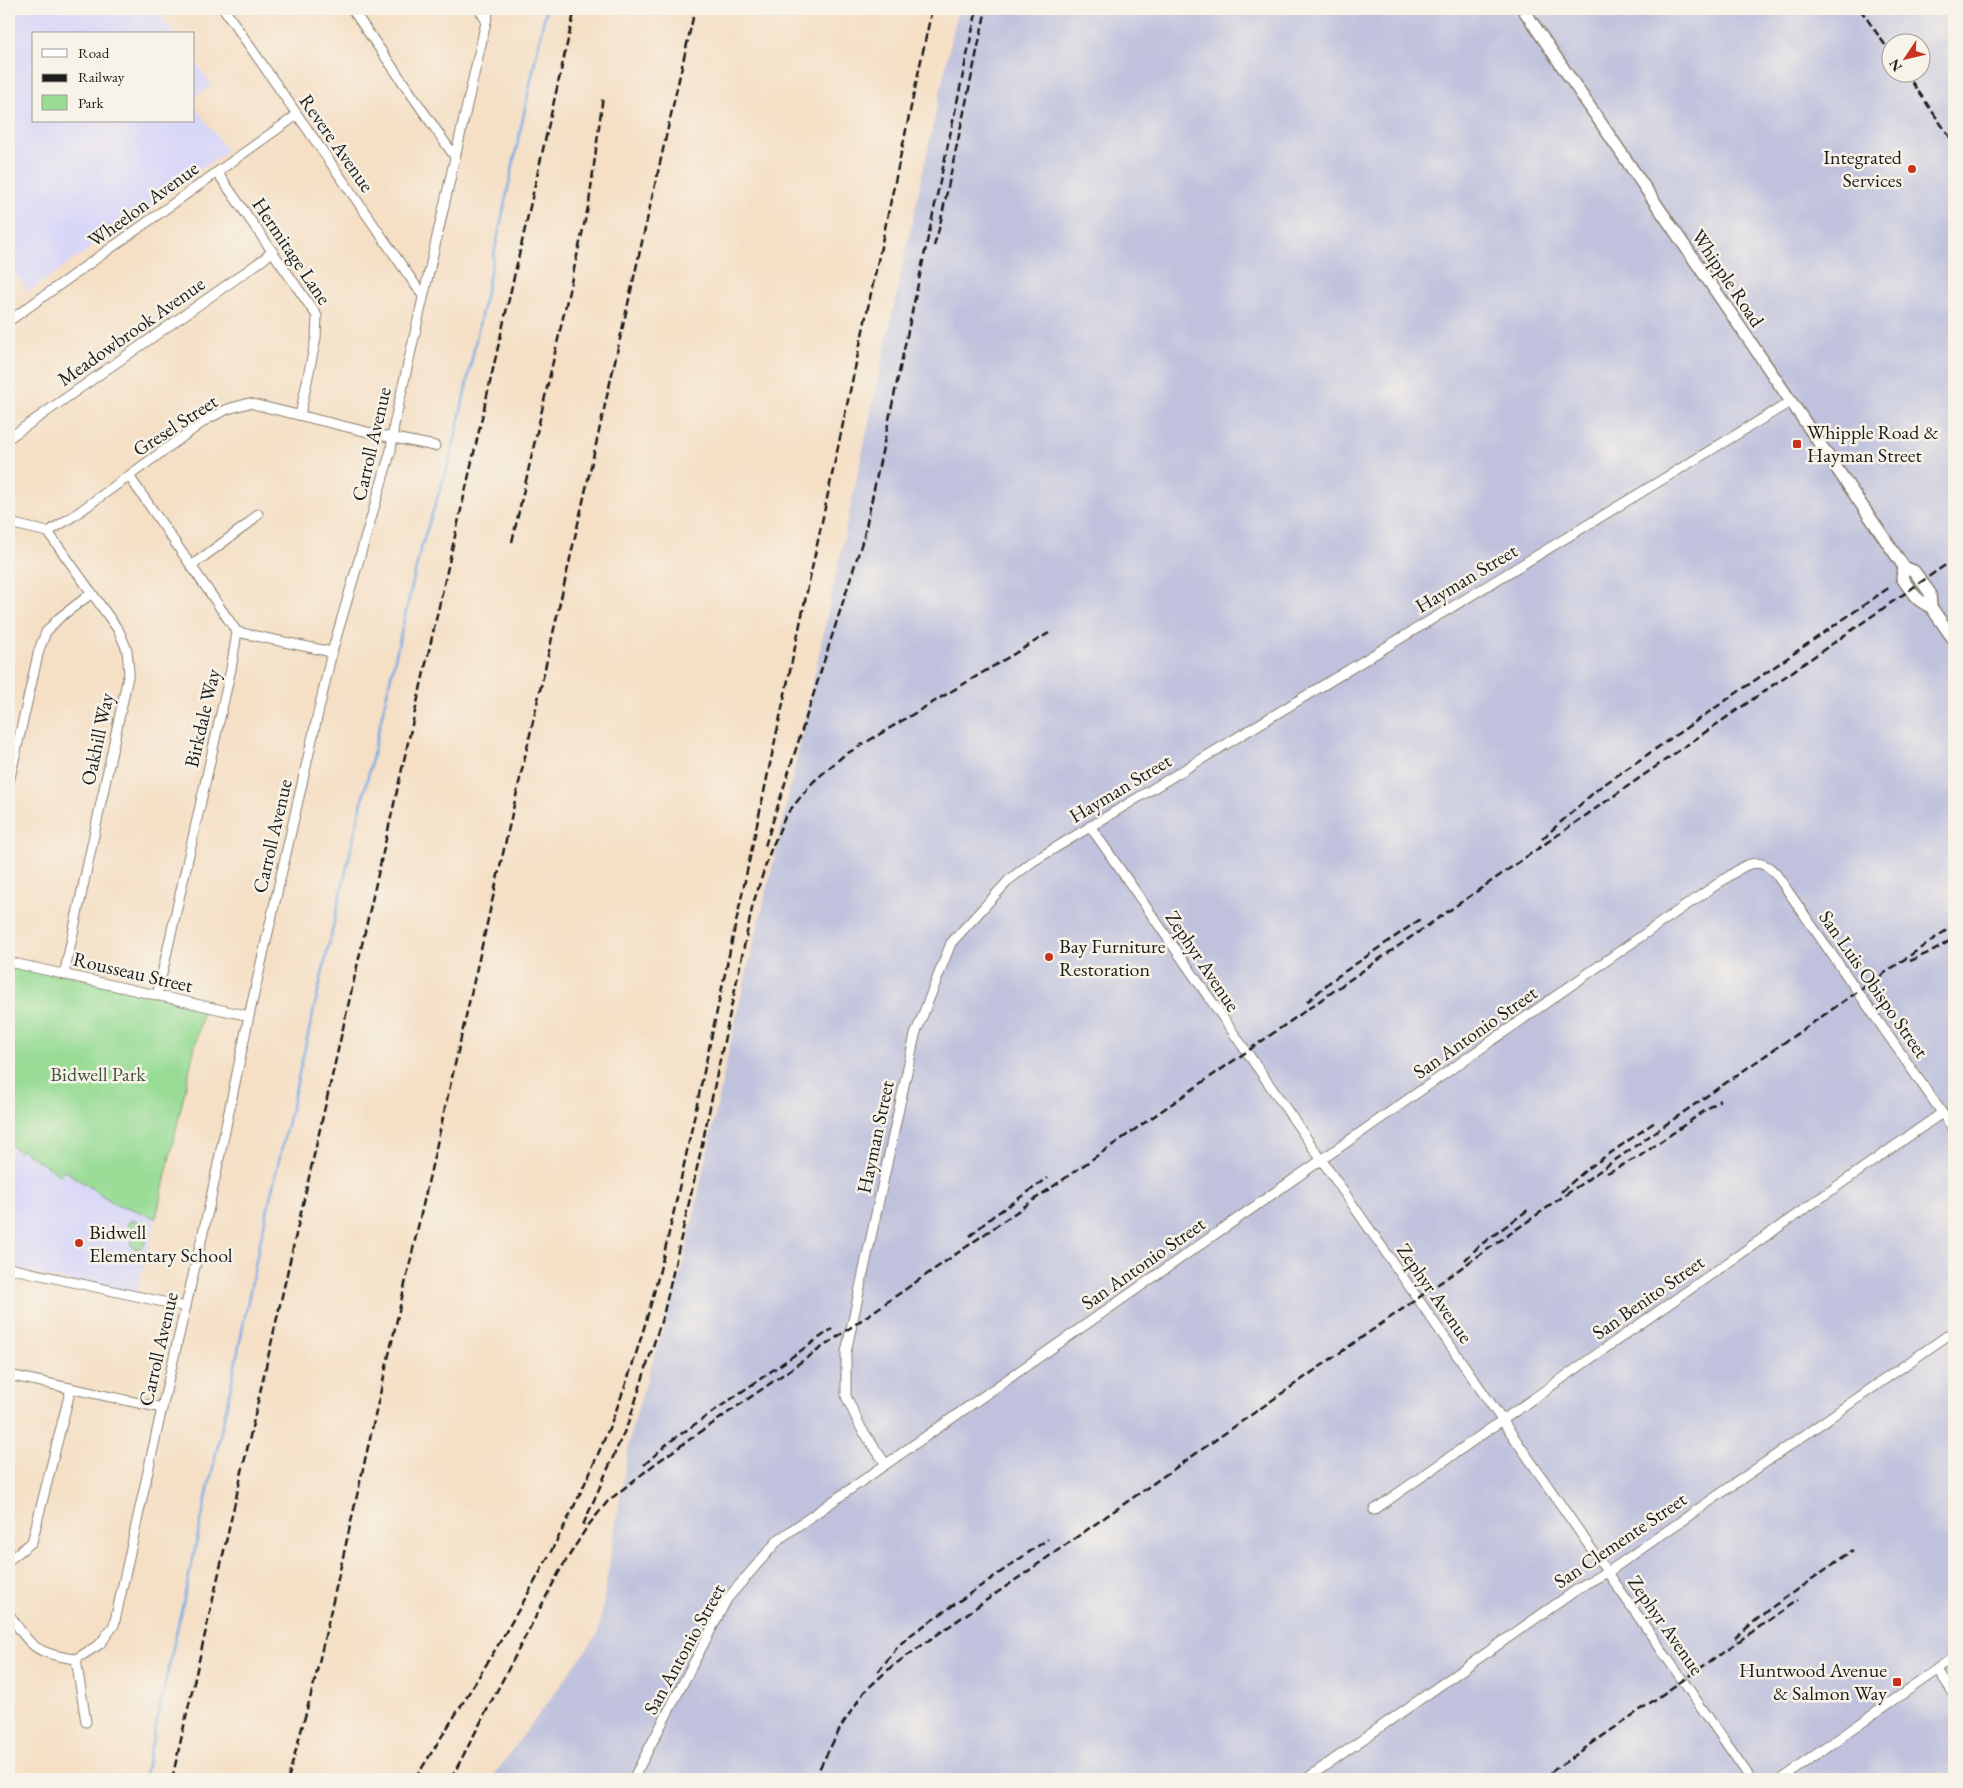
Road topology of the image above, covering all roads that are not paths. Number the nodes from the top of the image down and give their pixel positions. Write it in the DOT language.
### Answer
graph roads {
  1 [pos="352,9"];
  2 [pos="479,9"];
  3 [pos="489,9"];
  4 [pos="1522,9"];
  5 [pos="228,10"];
  6 [pos="486,20"];
  7 [pos="297,115"];
  8 [pos="455,157"];
  9 [pos="217,172"];
  10 [pos="272,251"];
  11 [pos="423,296"];
  12 [pos="9,321"];
  13 [pos="1790,402"];
  14 [pos="300,415"];
  15 [pos="393,437"];
  16 [pos="9,438"];
  17 [pos="435,446"];
  18 [pos="129,476"];
  19 [pos="258,514"];
  20 [pos="9,523"];
  21 [pos="48,532"];
  22 [pos="191,566"];
  23 [pos="92,593"];
  24 [pos="237,632"];
  25 [pos="1954,640"];
  26 [pos="332,652"];
  27 [pos="9,782"];
  28 [pos="1090,826"];
  29 [pos="1761,862"];
  30 [pos="9,962"];
  31 [pos="64,974"];
  32 [pos="157,996"];
  33 [pos="248,1016"];
  34 [pos="1942,1113"];
  35 [pos="1954,1130"];
  36 [pos="1322,1160"];
  37 [pos="9,1268"];
  38 [pos="186,1306"];
  39 [pos="1954,1331"];
  40 [pos="9,1375"];
  41 [pos="71,1388"];
  42 [pos="162,1408"];
  43 [pos="1502,1420"];
  44 [pos="885,1463"];
  45 [pos="1374,1510"];
  46 [pos="9,1560"];
  47 [pos="1608,1572"];
  48 [pos="9,1614"];
  49 [pos="1954,1658"];
  50 [pos="76,1659"];
  51 [pos="1938,1670"];
  52 [pos="1954,1694"];
  53 [pos="86,1722"];
  54 [pos="633,1779"];
  55 [pos="1306,1779"];
  56 [pos="1751,1779"];
  57 [pos="1781,1779"];
  1 -- 8 [label="street"];
  2 -- 6 [label="street"];
  3 -- 6 [label="street, Carroll Avenue"];
  4 -- 13 [label="main road, Whipple Road"];
  5 -- 7 [label="street, Revere Avenue"];
  6 -- 8 [label="street, Carroll Avenue"];
  7 -- 9 [label="street, Wheelon Avenue"];
  7 -- 11 [label="street, Revere Avenue"];
  8 -- 11 [label="street, Carroll Avenue"];
  9 -- 10 [label="street, Hermitage Lane"];
  9 -- 12 [label="street, Wheelon Avenue"];
  10 -- 14 [label="street, Hermitage Lane"];
  10 -- 16 [label="street, Meadowbrook Avenue"];
  11 -- 15 [label="street, Carroll Avenue"];
  13 -- 25 [label="main road, Whipple Road"];
  13 -- 28 [label="street, Hayman Street"];
  14 -- 15 [label="street, Gresel Street"];
  14 -- 18 [label="street, Gresel Street"];
  15 -- 17 [label="street, Gresel Street"];
  15 -- 26 [label="street, Carroll Avenue"];
  18 -- 21 [label="street, Gresel Street"];
  18 -- 22 [label="street"];
  19 -- 22 [label="street"];
  20 -- 21 [label="street"];
  21 -- 23 [label="street, Oakhill Way"];
  22 -- 24 [label="street"];
  23 -- 27 [label="street"];
  23 -- 31 [label="street, Oakhill Way"];
  24 -- 26 [label="street"];
  24 -- 32 [label="street, Birkdale Way"];
  26 -- 33 [label="street, Carroll Avenue"];
  28 -- 36 [label="street, Zephyr Avenue"];
  28 -- 44 [label="street, Hayman Street"];
  29 -- 34 [label="street, San Luis Obispo Street"];
  29 -- 36 [label="street, San Antonio Street"];
  30 -- 31 [label="street, Rousseau Street"];
  31 -- 32 [label="street, Rousseau Street"];
  32 -- 33 [label="street, Rousseau Street"];
  33 -- 38 [label="street, Carroll Avenue"];
  34 -- 35 [label="street, San Luis Obispo Street"];
  34 -- 43 [label="street, San Benito Street"];
  36 -- 43 [label="street, Zephyr Avenue"];
  36 -- 44 [label="street, San Antonio Street"];
  37 -- 38 [label="street"];
  38 -- 42 [label="street, Carroll Avenue"];
  39 -- 47 [label="street, San Clemente Street"];
  40 -- 41 [label="street"];
  41 -- 42 [label="street"];
  41 -- 46 [label="street"];
  42 -- 50 [label="street, Carroll Avenue"];
  43 -- 45 [label="street, San Benito Street"];
  43 -- 47 [label="street, Zephyr Avenue"];
  44 -- 54 [label="street, San Antonio Street"];
  47 -- 55 [label="street, San Clemente Street"];
  47 -- 56 [label="street, Zephyr Avenue"];
  48 -- 50 [label="street"];
  49 -- 51 [label="street"];
  50 -- 53 [label="street"];
  51 -- 52 [label="street"];
  51 -- 57 [label="street"];
}
